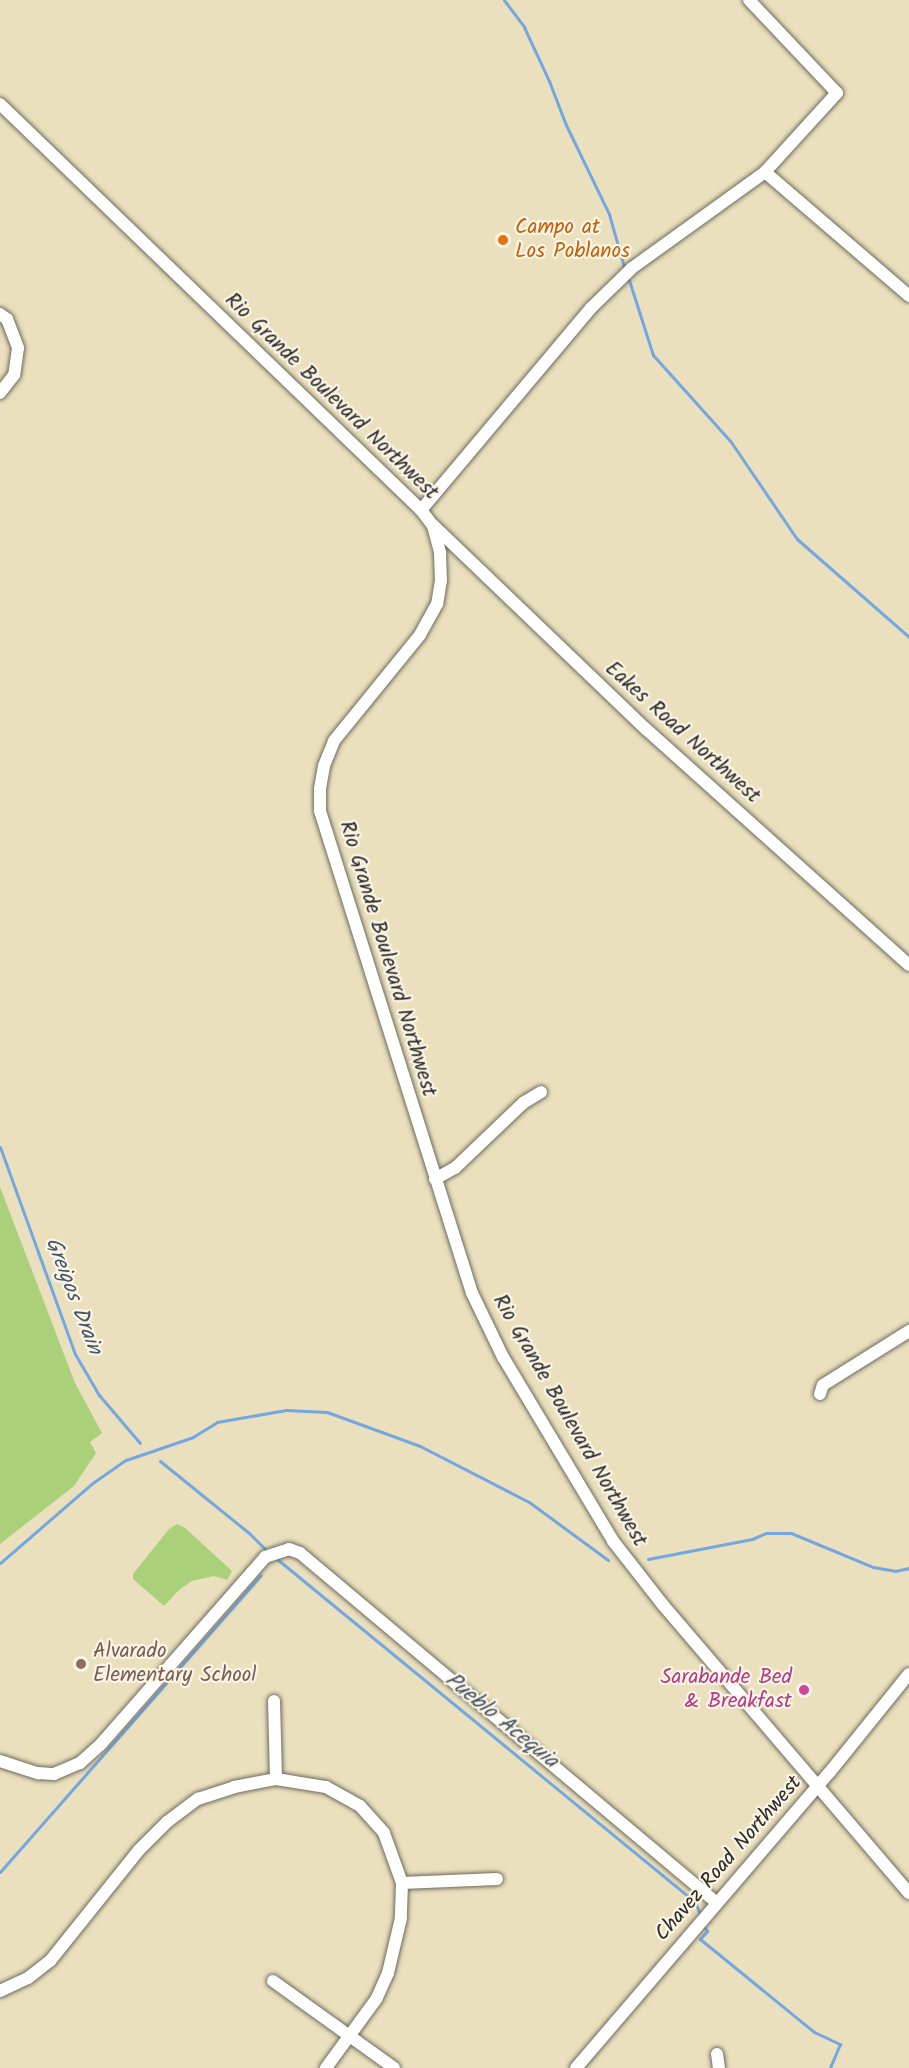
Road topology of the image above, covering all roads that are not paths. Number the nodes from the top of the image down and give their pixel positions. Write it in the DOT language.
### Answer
graph roads {
  1 [pos="749,0"];
  2 [pos="0,104"];
  3 [pos="765,172"];
  4 [pos="909,296"];
  5 [pos="0,314"];
  6 [pos="0,393"];
  7 [pos="421,510"];
  8 [pos="433,526"];
  9 [pos="909,965"];
  10 [pos="541,1092"];
  11 [pos="435,1179"];
  12 [pos="909,1331"];
  13 [pos="820,1394"];
  14 [pos="909,1674"];
  15 [pos="274,1701"];
  16 [pos="0,1761"];
  17 [pos="276,1779"];
  18 [pos="818,1786"];
  19 [pos="497,1879"];
  20 [pos="402,1883"];
  21 [pos="909,1893"];
  22 [pos="717,1903"];
  23 [pos="273,1981"];
  24 [pos="0,1992"];
  25 [pos="350,2035"];
  26 [pos="717,2054"];
  27 [pos="326,2068"];
  28 [pos="394,2068"];
  29 [pos="576,2068"];
  30 [pos="719,2068"];
  1 -- 3 [label="street"];
  2 -- 7 [label="street, Rio Grande Boulevard Northwest"];
  3 -- 4 [label="street"];
  3 -- 7 [label="street"];
  5 -- 6 [label="street"];
  7 -- 8 [label="street, Rio Grande Boulevard Northwest"];
  8 -- 9 [label="street, Eakes Road Northwest"];
  8 -- 11 [label="street, Rio Grande Boulevard Northwest"];
  10 -- 11 [label="street"];
  11 -- 18 [label="street, Rio Grande Boulevard Northwest"];
  12 -- 13 [label="street"];
  14 -- 18 [label="street, Chavez Road Northwest"];
  15 -- 17 [label="street"];
  16 -- 22 [label="street"];
  17 -- 20 [label="street"];
  17 -- 24 [label="street"];
  18 -- 21 [label="street, Rio Grande Boulevard Northwest"];
  18 -- 22 [label="street, Chavez Road Northwest"];
  19 -- 20 [label="street"];
  20 -- 25 [label="street"];
  22 -- 29 [label="street, Chavez Road Northwest"];
  23 -- 25 [label="street"];
  25 -- 27 [label="street"];
  25 -- 28 [label="street"];
  26 -- 30 [label="street"];
}
